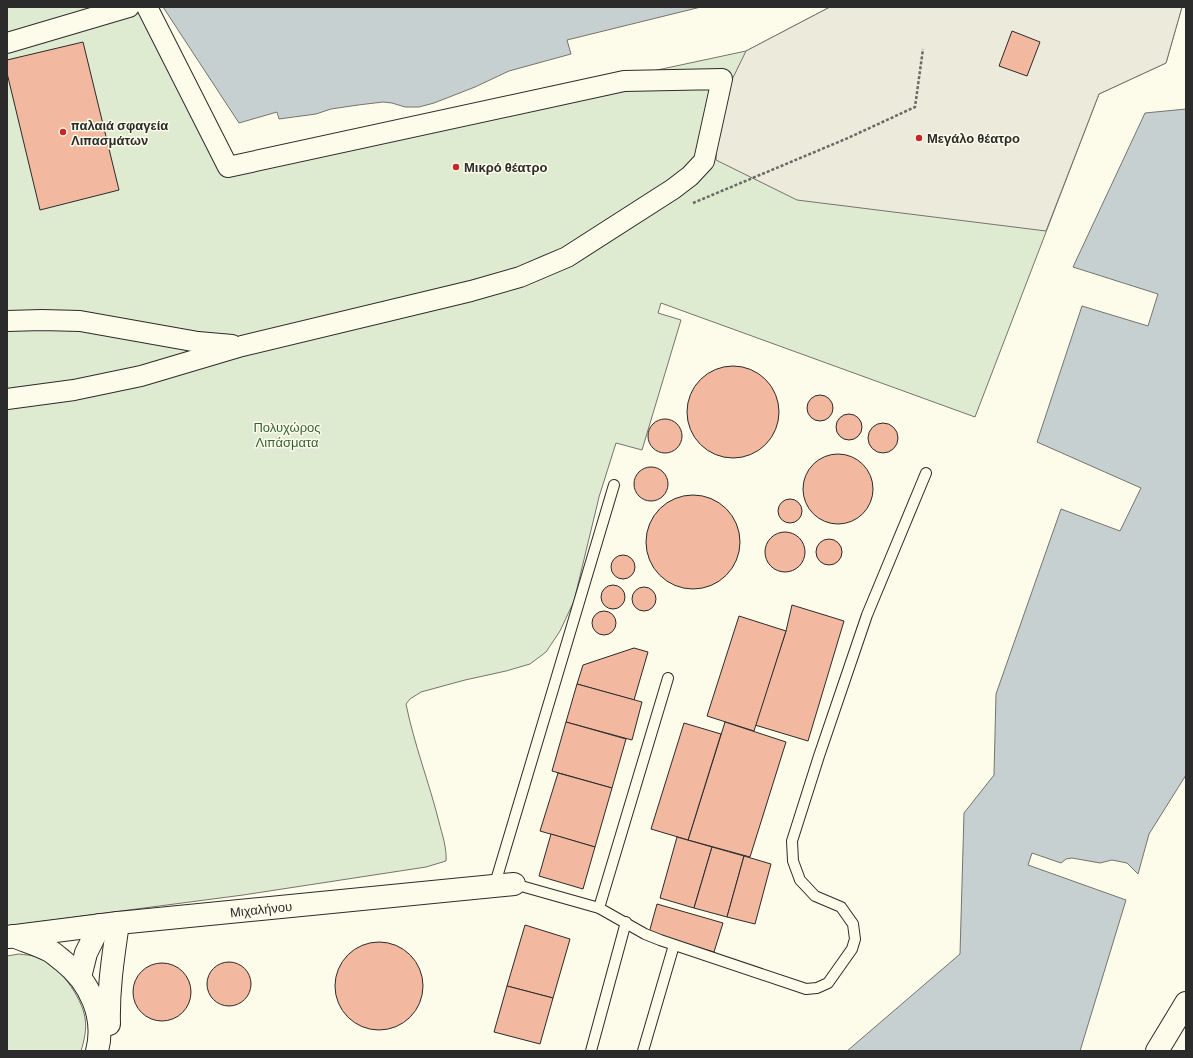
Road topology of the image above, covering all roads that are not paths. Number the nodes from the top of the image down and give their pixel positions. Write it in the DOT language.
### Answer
graph roads {
  1 [pos="129,7"];
  2 [pos="147,7"];
  3 [pos="7,44"];
  4 [pos="7,321"];
  5 [pos="242,346"];
  6 [pos="7,399"];
  7 [pos="926,473"];
  8 [pos="614,485"];
  9 [pos="668,678"];
  10 [pos="504,885"];
  11 [pos="599,908"];
  12 [pos="626,922"];
  13 [pos="109,924"];
  14 [pos="10,937"];
  15 [pos="674,945"];
  16 [pos="80,977"];
  17 [pos="1186,1003"];
  18 [pos="97,1051"];
  19 [pos="112,1051"];
  20 [pos="591,1051"];
  21 [pos="643,1051"];
  22 [pos="1157,1051"];
  1 -- 3 [label="street"];
  2 -- 5 [label="street"];
  4 -- 5 [label="street"];
  5 -- 6 [label="street"];
  7 -- 15 [label="lane"];
  8 -- 10 [label="lane"];
  9 -- 11 [label="lane"];
  10 -- 11 [label="lane"];
  10 -- 13 [label="street, Μιχαλήνου"];
  11 -- 12 [label="lane"];
  12 -- 15 [label="lane"];
  12 -- 20 [label="lane"];
  13 -- 14 [label="street, Μιχαλήνου"];
  13 -- 16 [label="street"];
  13 -- 19 [label="street"];
  14 -- 16 [label="street"];
  15 -- 21 [label="lane"];
  16 -- 18 [label="street"];
  17 -- 22 [label="street"];
}
